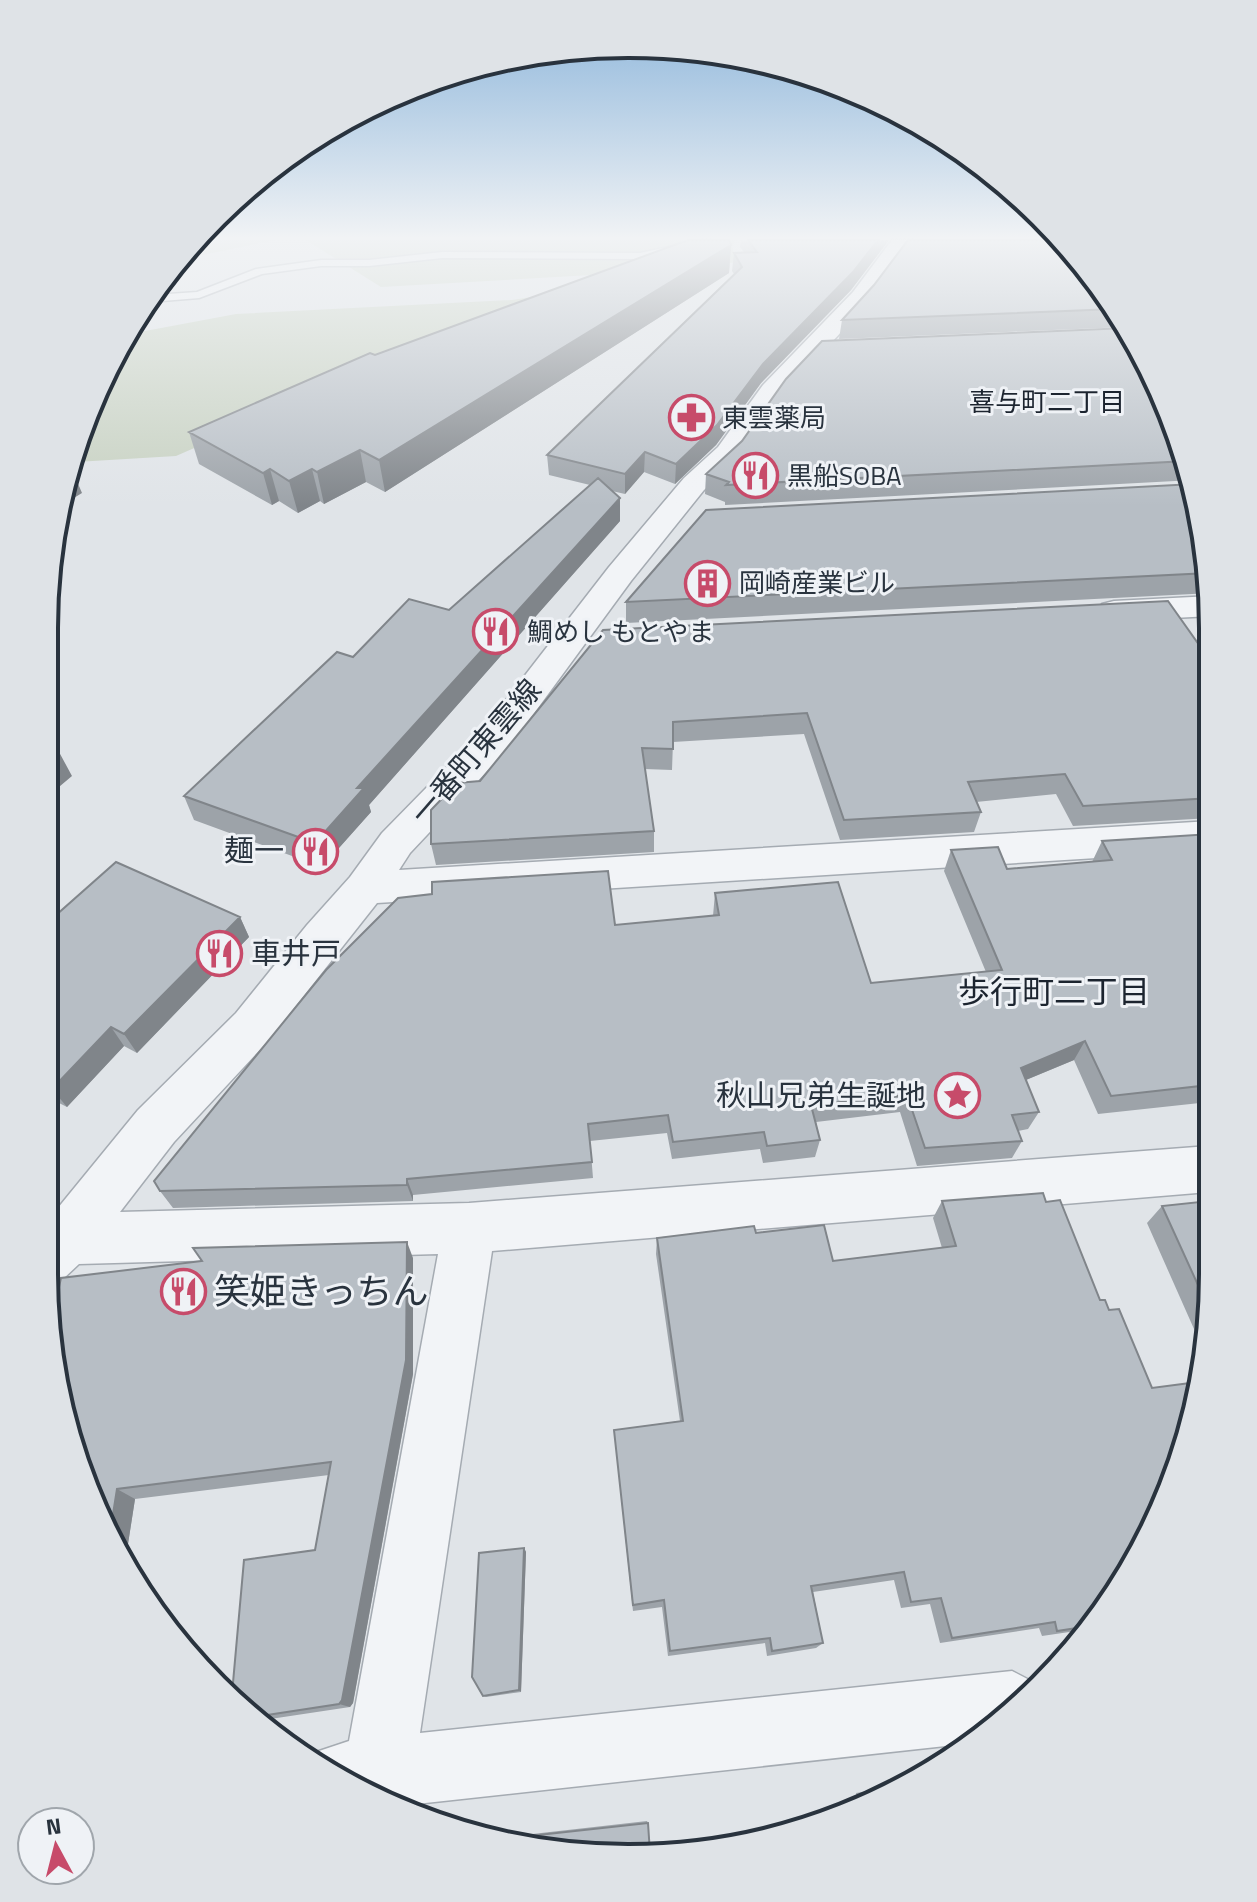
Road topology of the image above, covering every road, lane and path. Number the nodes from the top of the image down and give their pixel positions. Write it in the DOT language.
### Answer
graph roads {
  1 [pos="831,329"];
  2 [pos="848,349"];
  3 [pos="811,350"];
  4 [pos="708,518"];
  5 [pos="667,520"];
  6 [pos="1198,607"];
  7 [pos="1169,608"];
  8 [pos="1089,613"];
  9 [pos="613,637"];
  10 [pos="569,639"];
  11 [pos="1194,643"];
  12 [pos="1199,837"];
  13 [pos="365,888"];
  14 [pos="1199,1170"];
  15 [pos="469,1228"];
  16 [pos="58,1246"];
  17 [pos="58,1250"];
  18 [pos="1000,1706"];
  19 [pos="365,1780"];
  20 [pos="369,1781"];
  1 -- 3 [label="street, 一番町東雲線"];
  2 -- 3 [label="street"];
  3 -- 5 [label="street, 一番町東雲線"];
  4 -- 5 [label="street"];
  5 -- 10 [label="street, 一番町東雲線"];
  6 -- 7 [label="street"];
  7 -- 8 [label="street"];
  7 -- 11 [label="street"];
  9 -- 10 [label="street"];
  10 -- 13 [label="street, 一番町東雲線"];
  12 -- 13 [label="street"];
  13 -- 16 [label="street, 一番町東雲線"];
  14 -- 15 [label="street"];
  15 -- 17 [label="street"];
  15 -- 19 [label="street"];
  18 -- 20 [label="street"];
}
